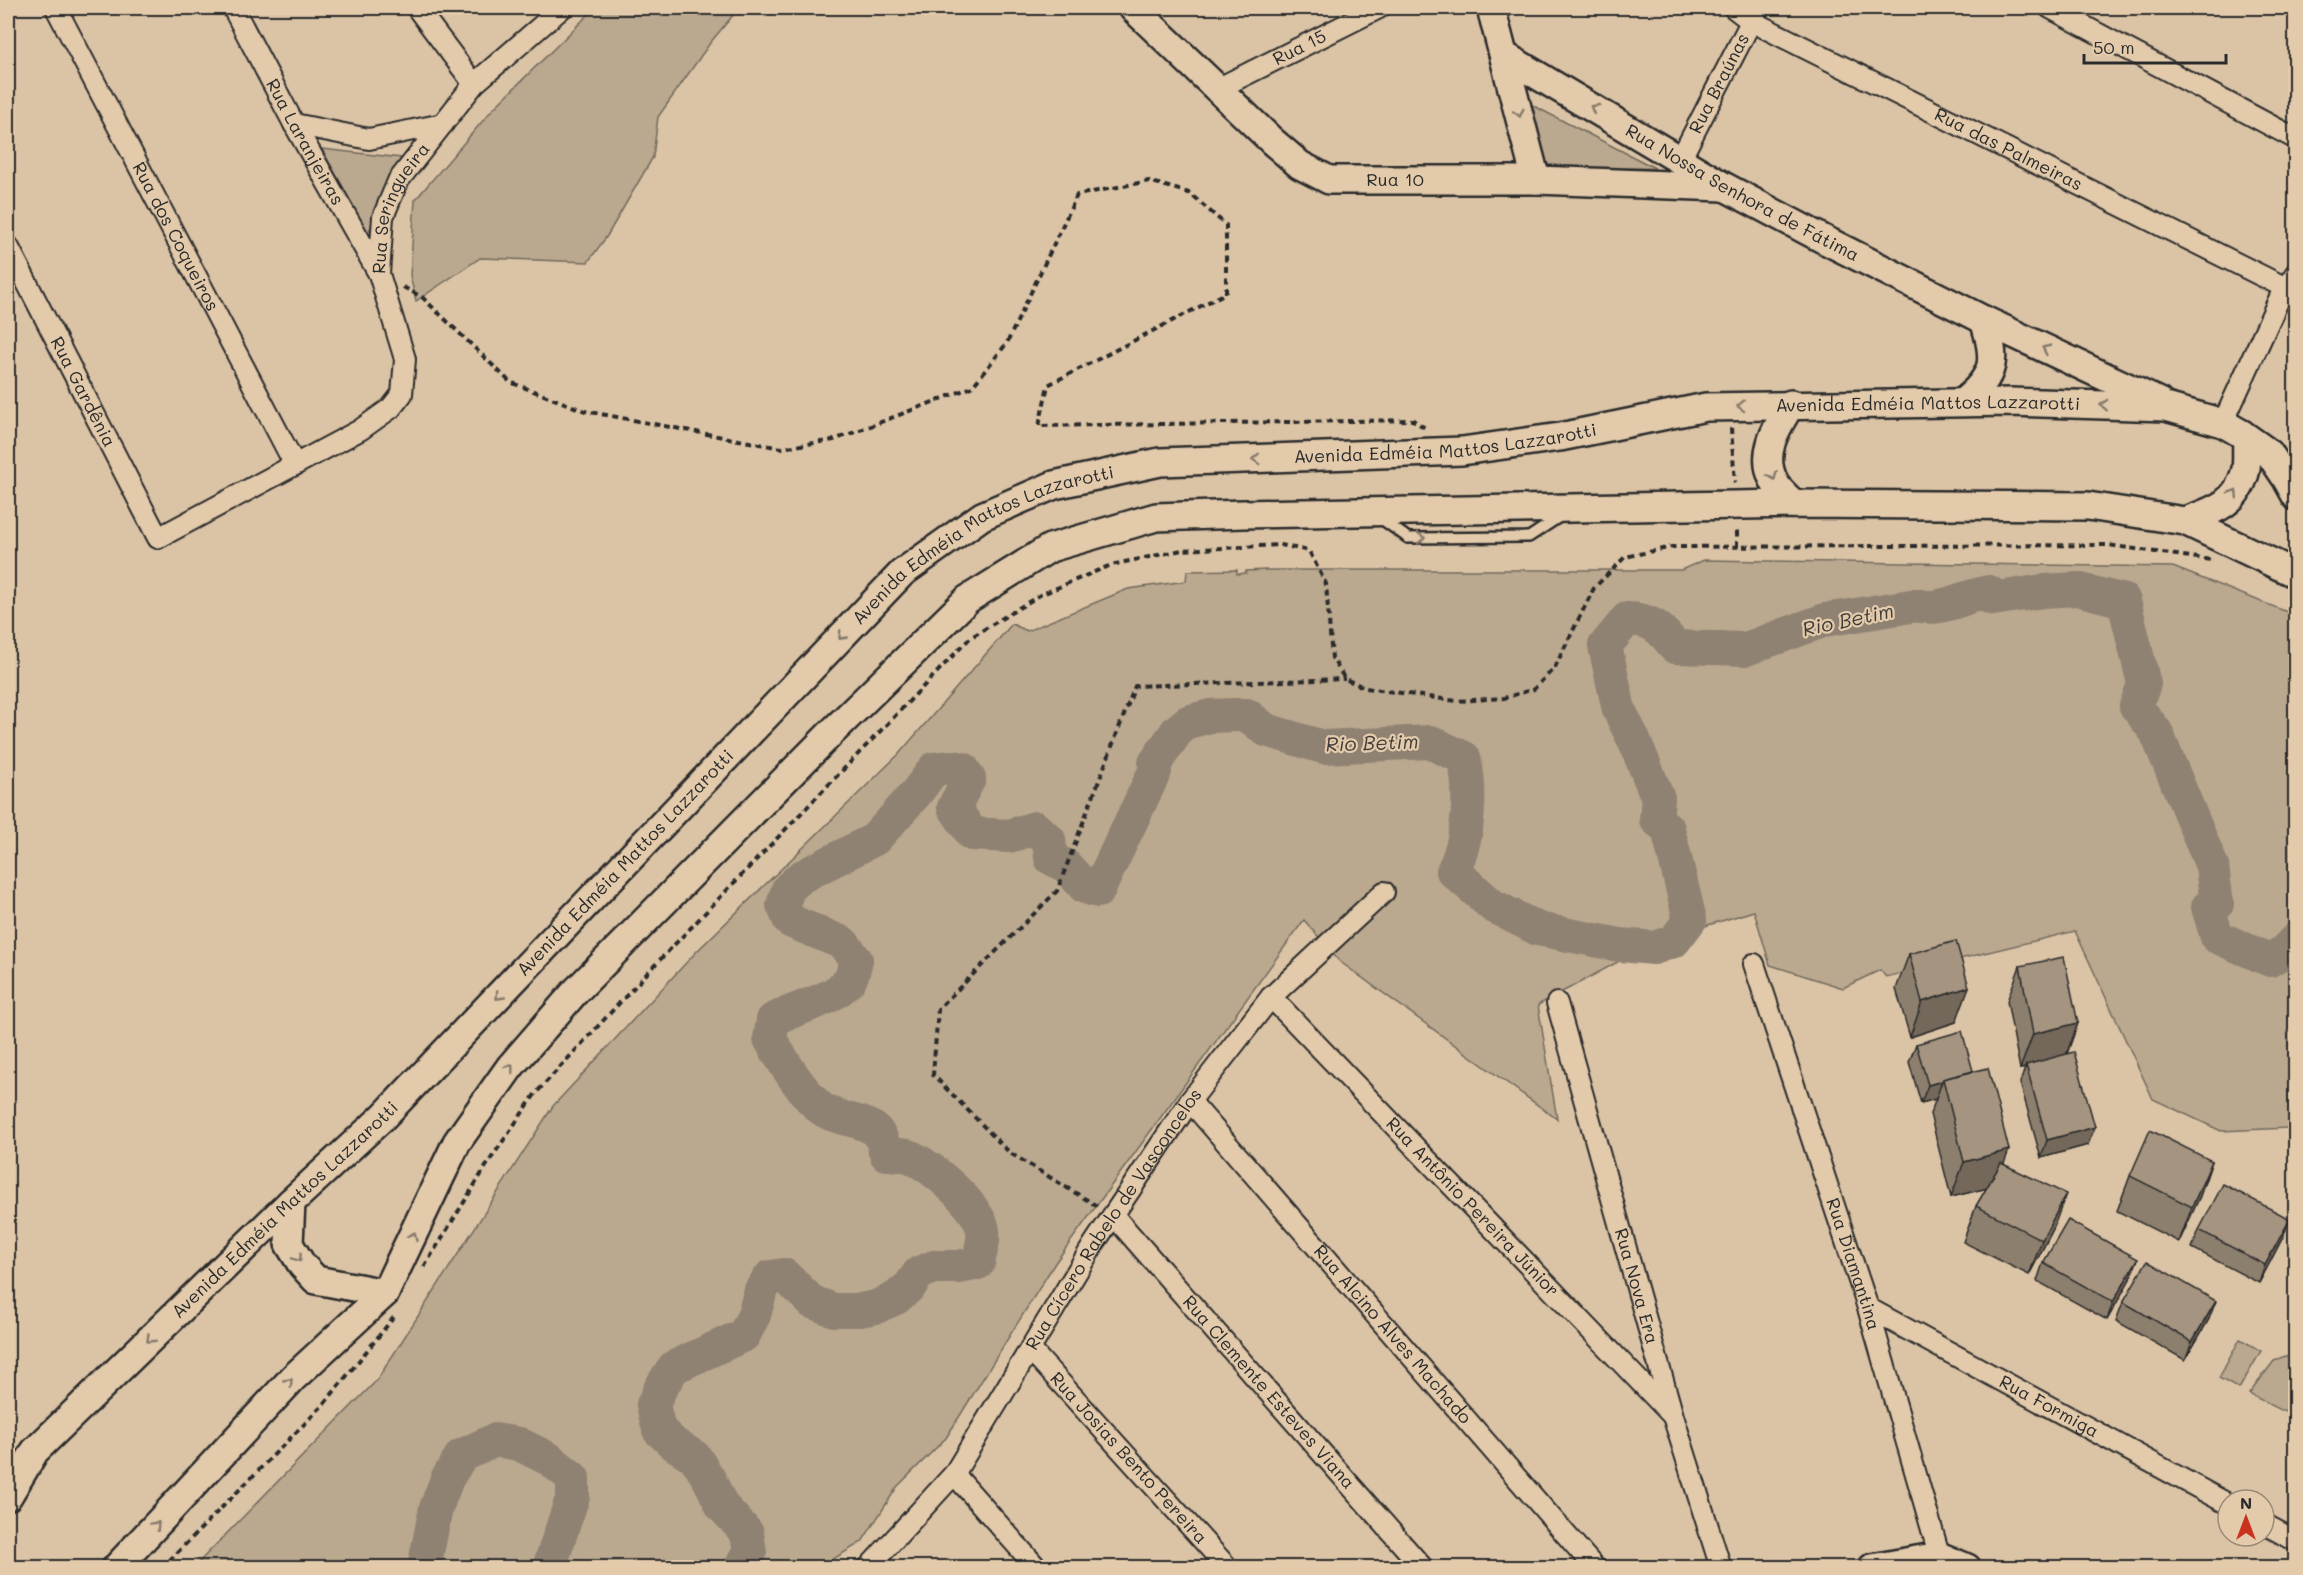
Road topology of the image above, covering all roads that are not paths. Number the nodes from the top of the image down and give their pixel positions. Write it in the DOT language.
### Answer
graph roads {
  1 [pos="56,8"];
  2 [pos="233,8"];
  3 [pos="417,8"];
  4 [pos="562,8"];
  5 [pos="1132,8"];
  6 [pos="1379,8"];
  7 [pos="1491,8"];
  8 [pos="1734,8"];
  9 [pos="2050,8"];
  10 [pos="1754,14"];
  11 [pos="1505,56"];
  12 [pos="474,84"];
  13 [pos="1219,88"];
  14 [pos="294,124"];
  15 [pos="443,124"];
  16 [pos="2295,139"];
  17 [pos="1680,159"];
  18 [pos="1536,180"];
  19 [pos="1725,187"];
  20 [pos="8,246"];
  21 [pos="379,274"];
  22 [pos="2291,281"];
  23 [pos="1984,320"];
  24 [pos="1963,402"];
  25 [pos="1791,404"];
  26 [pos="2175,410"];
  27 [pos="2232,429"];
  28 [pos="295,465"];
  29 [pos="2295,496"];
  30 [pos="1794,504"];
  31 [pos="2185,521"];
  32 [pos="158,538"];
  33 [pos="2295,574"];
  34 [pos="1384,892"];
  35 [pos="1754,963"];
  36 [pos="1271,997"];
  37 [pos="1557,1003"];
  38 [pos="1190,1101"];
  39 [pos="291,1202"];
  40 [pos="1113,1215"];
  41 [pos="392,1302"];
  42 [pos="1868,1308"];
  43 [pos="1030,1349"];
  44 [pos="1673,1416"];
  45 [pos="954,1474"];
  46 [pos="8,1496"];
  47 [pos="2216,1497"];
  48 [pos="2276,1531"];
  49 [pos="2295,1541"];
  50 [pos="1941,1562"];
  51 [pos="116,1568"];
  52 [pos="868,1568"];
  53 [pos="1037,1568"];
  54 [pos="1228,1568"];
  55 [pos="1423,1568"];
  56 [pos="1594,1568"];
  57 [pos="1721,1568"];
  58 [pos="1872,1568"];
  59 [pos="1967,1568"];
  1 -- 28 [label="street, Rua dos Coqueiros"];
  2 -- 14 [label="street, Rua Laranjeiras"];
  3 -- 12 [label="street"];
  4 -- 12 [label="street, Rua Seringueira"];
  5 -- 13 [label="main road, Rua 10"];
  6 -- 13 [label="street, Rua 15"];
  7 -- 11 [label="main road"];
  8 -- 10 [label="street, Rua das Palmeiras"];
  9 -- 16 [label="street"];
  10 -- 17 [label="street, Rua Braúnas"];
  10 -- 22 [label="street, Rua das Palmeiras"];
  17 -- 11 [label="main road, Rua Nossa Senhora de Fátima, one-way"];
  11 -- 18 [label="main road, one-way"];
  12 -- 15 [label="street, Rua Seringueira"];
  13 -- 18 [label="main road, Rua 10"];
  14 -- 15 [label="street"];
  14 -- 21 [label="street, Rua Laranjeiras"];
  15 -- 21 [label="street, Rua Seringueira"];
  17 -- 19 [label="main road, Rua Nossa Senhora de Fátima"];
  18 -- 19 [label="main road, Rua 10"];
  19 -- 23 [label="main road, Rua Nossa Senhora de Fátima"];
  20 -- 32 [label="street, Rua Gardênia"];
  21 -- 28 [label="street, Rua Seringueira"];
  22 -- 27 [label="street"];
  23 -- 24 [label="main road"];
  26 -- 23 [label="main road, Rua Nossa Senhora de Fátima, one-way"];
  24 -- 25 [label="main road, Avenida Edméia Mattos Lazzarotti"];
  26 -- 24 [label="main road, Avenida Edméia Mattos Lazzarotti, one-way"];
  25 -- 30 [label="main road, one-way"];
  25 -- 39 [label="main road, Avenida Edméia Mattos Lazzarotti, one-way"];
  26 -- 27 [label="main road, Avenida Edméia Mattos Lazzarotti"];
  27 -- 29 [label="main road, Avenida Edméia Mattos Lazzarotti"];
  31 -- 27 [label="main road, one-way"];
  28 -- 32 [label="street, Rua Seringueira"];
  30 -- 31 [label="main road, Avenida Edméia Mattos Lazzarotti"];
  41 -- 30 [label="main road, Avenida Edméia Mattos Lazzarotti, one-way"];
  31 -- 33 [label="main road, Avenida Edméia Mattos Lazzarotti"];
  34 -- 36 [label="street, Rua Cícero Rabelo de Vasconcelos"];
  35 -- 42 [label="street, Rua Diamantina"];
  36 -- 38 [label="street, Rua Cícero Rabelo de Vasconcelos"];
  36 -- 44 [label="street, Rua Antônio Pereira Júnior"];
  37 -- 44 [label="street, Rua Nova Era"];
  38 -- 40 [label="street, Rua Cícero Rabelo de Vasconcelos"];
  38 -- 56 [label="street, Rua Alcino Alves Machado"];
  39 -- 41 [label="main road, one-way"];
  39 -- 46 [label="main road, Avenida Edméia Mattos Lazzarotti, one-way"];
  40 -- 43 [label="street, Rua Cícero Rabelo de Vasconcelos"];
  40 -- 55 [label="street, Rua Clemente Esteves Viana"];
  51 -- 41 [label="main road, Avenida Edméia Mattos Lazzarotti, one-way"];
  42 -- 47 [label="street, Rua Formiga"];
  42 -- 50 [label="street, Rua Diamantina"];
  43 -- 45 [label="street, Rua Cícero Rabelo de Vasconcelos"];
  43 -- 54 [label="street, Rua Josias Bento Pereira"];
  44 -- 57 [label="street, Rua Nova Era"];
  45 -- 52 [label="street, Rua Cícero Rabelo de Vasconcelos"];
  45 -- 53 [label="street"];
  48 -- 49 [label="street"];
  50 -- 58 [label="main road"];
  50 -- 59 [label="main road"];
}
